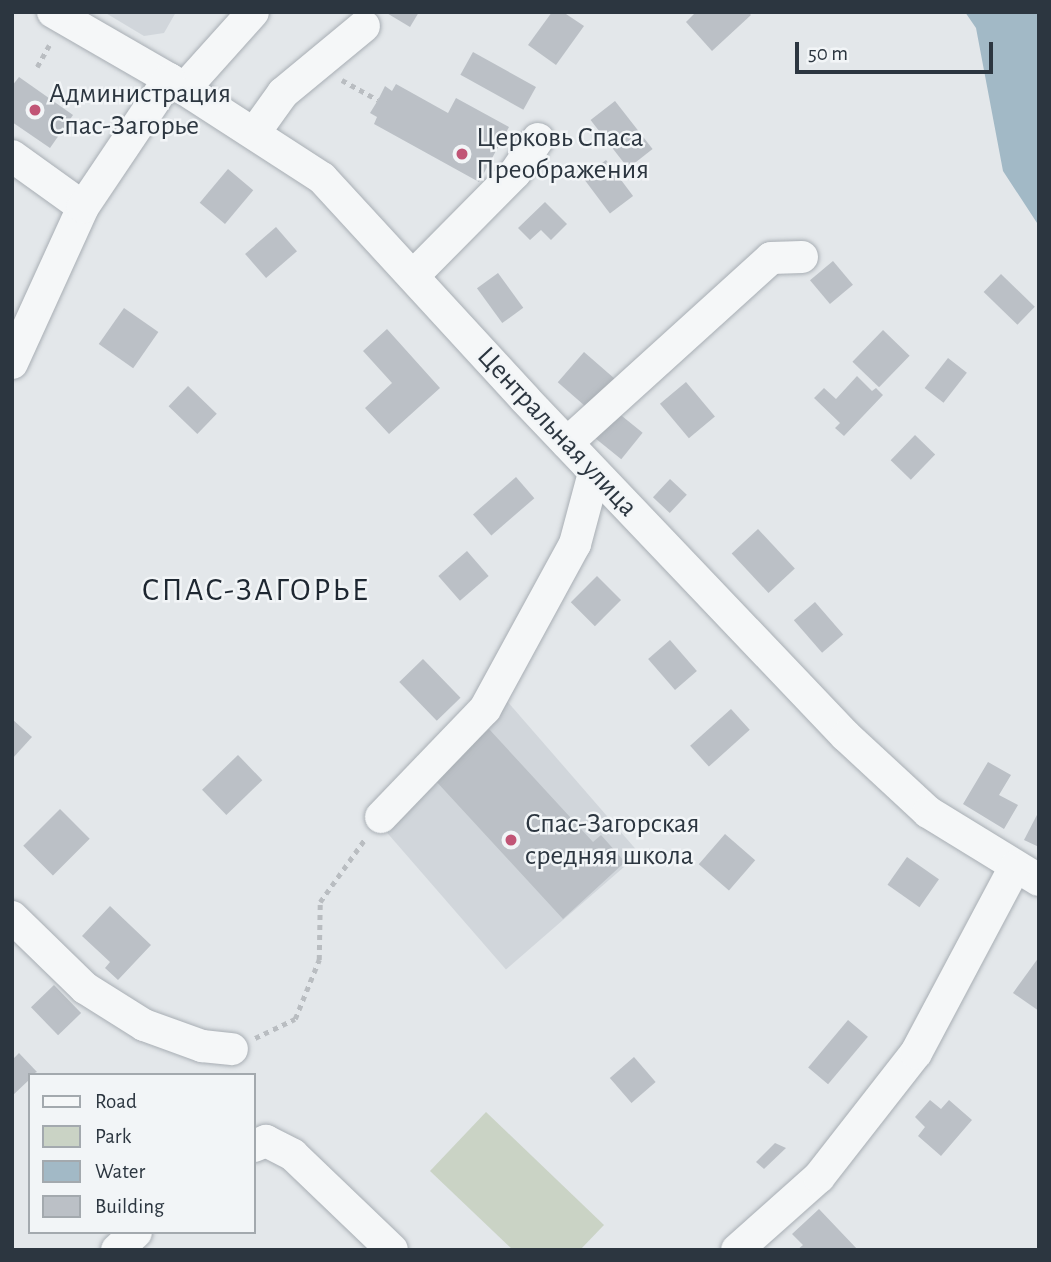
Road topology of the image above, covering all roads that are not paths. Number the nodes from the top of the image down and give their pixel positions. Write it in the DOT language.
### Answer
graph roads {
  1 [pos="53,12"];
  2 [pos="254,12"];
  3 [pos="364,26"];
  4 [pos="177,84"];
  5 [pos="255,132"];
  6 [pos="538,139"];
  7 [pos="12,156"];
  8 [pos="83,207"];
  9 [pos="802,257"];
  10 [pos="413,276"];
  11 [pos="12,362"];
  12 [pos="567,443"];
  13 [pos="594,473"];
  14 [pos="381,817"];
  15 [pos="1027,874"];
  16 [pos="12,917"];
  17 [pos="232,1049"];
  18 [pos="260,1143"];
  19 [pos="134,1234"];
  20 [pos="117,1250"];
  21 [pos="392,1250"];
  22 [pos="737,1250"];
  1 -- 4 [label="street, Центральная улица"];
  2 -- 4 [label="street"];
  3 -- 5 [label="street"];
  4 -- 5 [label="street, Центральная улица"];
  4 -- 8 [label="street"];
  5 -- 10 [label="street, Центральная улица"];
  6 -- 10 [label="street"];
  7 -- 8 [label="street"];
  8 -- 11 [label="street"];
  9 -- 12 [label="street"];
  10 -- 12 [label="street, Центральная улица"];
  12 -- 13 [label="street, Центральная улица"];
  13 -- 14 [label="street"];
  13 -- 15 [label="street, Центральная улица"];
  15 -- 22 [label="street"];
  16 -- 17 [label="street"];
  18 -- 21 [label="street"];
  19 -- 20 [label="street"];
}
